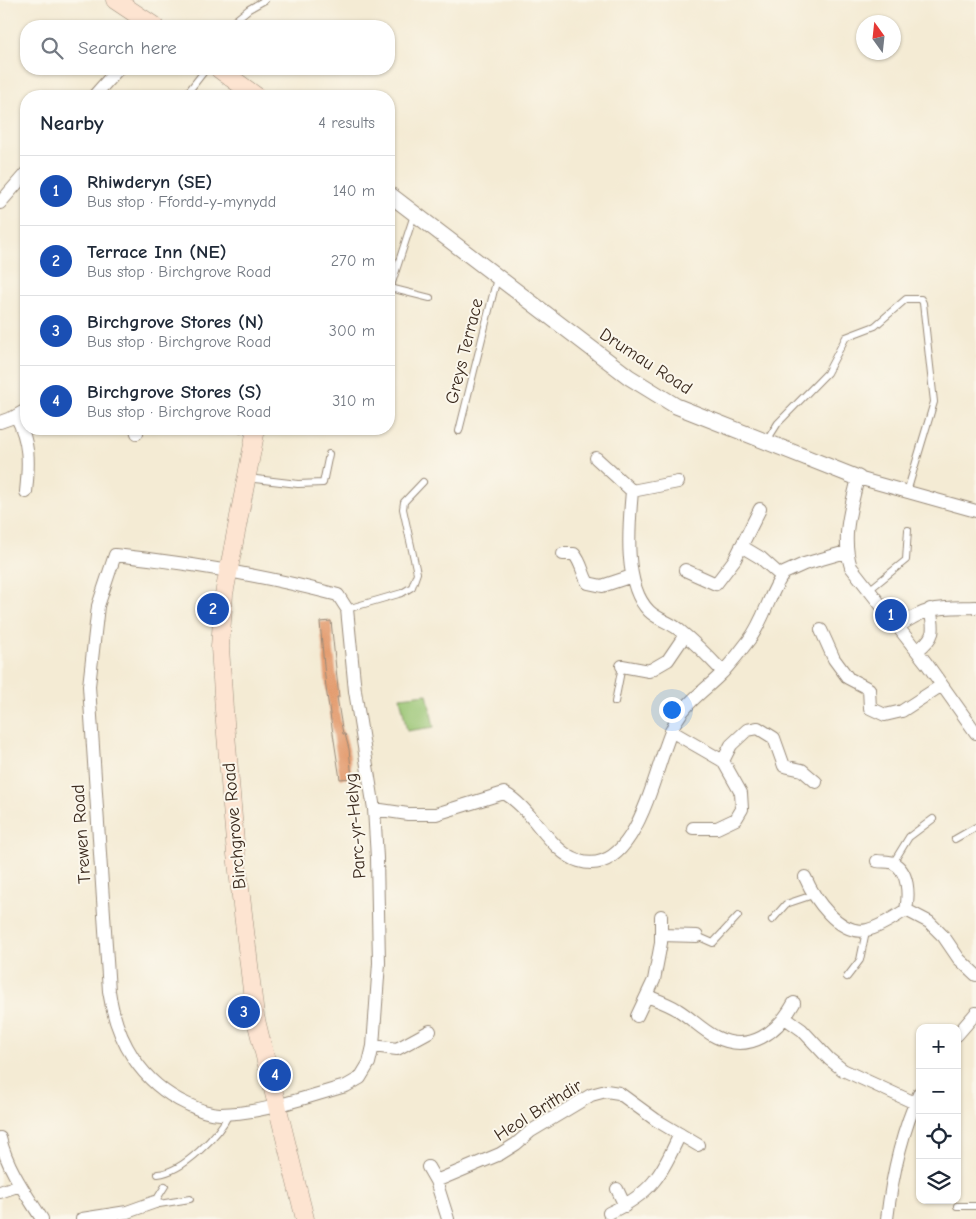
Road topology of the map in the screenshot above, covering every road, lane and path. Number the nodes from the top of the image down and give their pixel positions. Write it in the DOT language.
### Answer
graph roads {
  1 [pos="115,0"];
  2 [pos="265,0"];
  3 [pos="145,20"];
  4 [pos="235,20"];
  5 [pos="113,75"];
  6 [pos="201,75"];
  7 [pos="228,75"];
  8 [pos="99,90"];
  9 [pos="190,90"];
  10 [pos="248,90"];
  11 [pos="20,180"];
  12 [pos="395,199"];
  13 [pos="0,203"];
  14 [pos="414,214"];
  15 [pos="395,272"];
  16 [pos="497,278"];
  17 [pos="395,291"];
  18 [pos="430,298"];
  19 [pos="20,413"];
  20 [pos="0,422"];
  21 [pos="459,431"];
  22 [pos="25,435"];
  23 [pos="250,435"];
  24 [pos="766,443"];
  25 [pos="329,454"];
  26 [pos="596,458"];
  27 [pos="245,478"];
  28 [pos="858,478"];
  29 [pos="423,482"];
  30 [pos="678,482"];
  31 [pos="26,492"];
  32 [pos="632,492"];
  33 [pos="907,492"];
  34 [pos="760,510"];
  35 [pos="976,512"];
  36 [pos="908,530"];
  37 [pos="741,546"];
  38 [pos="846,552"];
  39 [pos="563,554"];
  40 [pos="685,570"];
  41 [pos="228,573"];
  42 [pos="632,576"];
  43 [pos="781,576"];
  44 [pos="869,590"];
  45 [pos="976,607"];
  46 [pos="930,608"];
  47 [pos="347,610"];
  48 [pos="898,627"];
  49 [pos="820,630"];
  50 [pos="685,635"];
  51 [pos="917,651"];
  52 [pos="622,666"];
  53 [pos="723,672"];
  54 [pos="942,685"];
  55 [pos="615,702"];
  56 [pos="671,731"];
  57 [pos="976,733"];
  58 [pos="723,761"];
  59 [pos="816,782"];
  60 [pos="374,809"];
  61 [pos="933,819"];
  62 [pos="976,827"];
  63 [pos="693,828"];
  64 [pos="956,839"];
  65 [pos="877,861"];
  66 [pos="893,863"];
  67 [pos="805,877"];
  68 [pos="813,895"];
  69 [pos="906,910"];
  70 [pos="661,916"];
  71 [pos="738,916"];
  72 [pos="772,920"];
  73 [pos="866,931"];
  74 [pos="661,935"];
  75 [pos="697,936"];
  76 [pos="976,975"];
  77 [pos="847,977"];
  78 [pos="647,996"];
  79 [pos="794,1003"];
  80 [pos="976,1013"];
  81 [pos="637,1016"];
  82 [pos="785,1018"];
  83 [pos="961,1030"];
  84 [pos="430,1031"];
  85 [pos="373,1046"];
  86 [pos="916,1097"];
  87 [pos="916,1099"];
  88 [pos="277,1105"];
  89 [pos="229,1114"];
  90 [pos="680,1134"];
  91 [pos="0,1138"];
  92 [pos="698,1145"];
  93 [pos="428,1167"];
  94 [pos="158,1174"];
  95 [pos="436,1181"];
  96 [pos="20,1185"];
  97 [pos="166,1186"];
  98 [pos="616,1188"];
  99 [pos="0,1192"];
  100 [pos="190,1199"];
  101 [pos="625,1206"];
  102 [pos="958,1206"];
  103 [pos="976,1206"];
  104 [pos="148,1207"];
  105 [pos="610,1213"];
  106 [pos="42,1219"];
  107 [pos="82,1219"];
  108 [pos="305,1219"];
  109 [pos="448,1219"];
  110 [pos="887,1219"];
  1 -- 3 [label="main road"];
  2 -- 4 [label="lane"];
  5 -- 8 [label="street"];
  6 -- 9 [label="lane"];
  7 -- 10 [label="main road"];
  11 -- 13 [label="street"];
  12 -- 14 [label="street, Drumau Road"];
  14 -- 15 [label="lane"];
  14 -- 16 [label="street, Drumau Road"];
  16 -- 21 [label="lane, Greys Terrace"];
  16 -- 24 [label="street, Drumau Road"];
  17 -- 18 [label="lane"];
  19 -- 20 [label="street"];
  22 -- 31 [label="street"];
  23 -- 27 [label="main road, Birchgrove Road"];
  24 -- 28 [label="street, Drumau Road"];
  24 -- 33 [label="lane"];
  25 -- 27 [label="lane"];
  26 -- 32 [label="street"];
  27 -- 41 [label="main road, Birchgrove Road"];
  28 -- 33 [label="street, Drumau Road"];
  28 -- 38 [label="street"];
  29 -- 47 [label="lane"];
  30 -- 32 [label="street"];
  32 -- 42 [label="street"];
  33 -- 35 [label="street, Drumau Road"];
  34 -- 37 [label="street"];
  36 -- 44 [label="lane"];
  37 -- 40 [label="street"];
  37 -- 43 [label="street"];
  38 -- 43 [label="street"];
  38 -- 44 [label="street"];
  39 -- 42 [label="street"];
  41 -- 47 [label="street"];
  41 -- 88 [label="main road, Birchgrove Road"];
  41 -- 89 [label="street, Trewen Road"];
  42 -- 50 [label="street"];
  43 -- 53 [label="street"];
  44 -- 48 [label="street"];
  45 -- 46 [label="street"];
  46 -- 48 [label="street"];
  46 -- 51 [label="street"];
  47 -- 60 [label="street, Parc-yr-Helyg"];
  48 -- 51 [label="street"];
  49 -- 54 [label="street"];
  50 -- 52 [label="street"];
  50 -- 53 [label="street"];
  51 -- 54 [label="street"];
  52 -- 55 [label="lane"];
  53 -- 56 [label="street"];
  54 -- 57 [label="street"];
  56 -- 58 [label="street"];
  56 -- 60 [label="street"];
  58 -- 59 [label="street"];
  58 -- 63 [label="street"];
  60 -- 85 [label="street, Parc-yr-Helyg"];
  61 -- 66 [label="lane"];
  62 -- 64 [label="lane"];
  65 -- 66 [label="street"];
  66 -- 69 [label="street"];
  67 -- 68 [label="street"];
  68 -- 72 [label="lane"];
  68 -- 73 [label="street"];
  69 -- 73 [label="street"];
  69 -- 76 [label="street"];
  70 -- 74 [label="street"];
  71 -- 75 [label="lane"];
  73 -- 77 [label="lane"];
  74 -- 75 [label="street"];
  74 -- 78 [label="street"];
  78 -- 81 [label="street"];
  78 -- 82 [label="street"];
  79 -- 82 [label="street"];
  80 -- 83 [label="street"];
  82 -- 86 [label="street"];
  84 -- 85 [label="street"];
  85 -- 88 [label="street, Parc-yr-Helyg"];
  87 -- 110 [label="street"];
  88 -- 89 [label="street, Trewen Road"];
  88 -- 108 [label="main road, Birchgrove Road"];
  89 -- 94 [label="lane"];
  90 -- 92 [label="street, Heol Brithdir"];
  90 -- 95 [label="street, Heol Brithdir"];
  90 -- 101 [label="street"];
  91 -- 96 [label="street"];
  93 -- 95 [label="street"];
  95 -- 109 [label="street"];
  96 -- 99 [label="street"];
  96 -- 106 [label="street"];
  97 -- 104 [label="lane"];
  98 -- 101 [label="street"];
  100 -- 104 [label="lane"];
  101 -- 105 [label="street"];
  102 -- 103 [label="lane"];
  104 -- 107 [label="street"];
}
